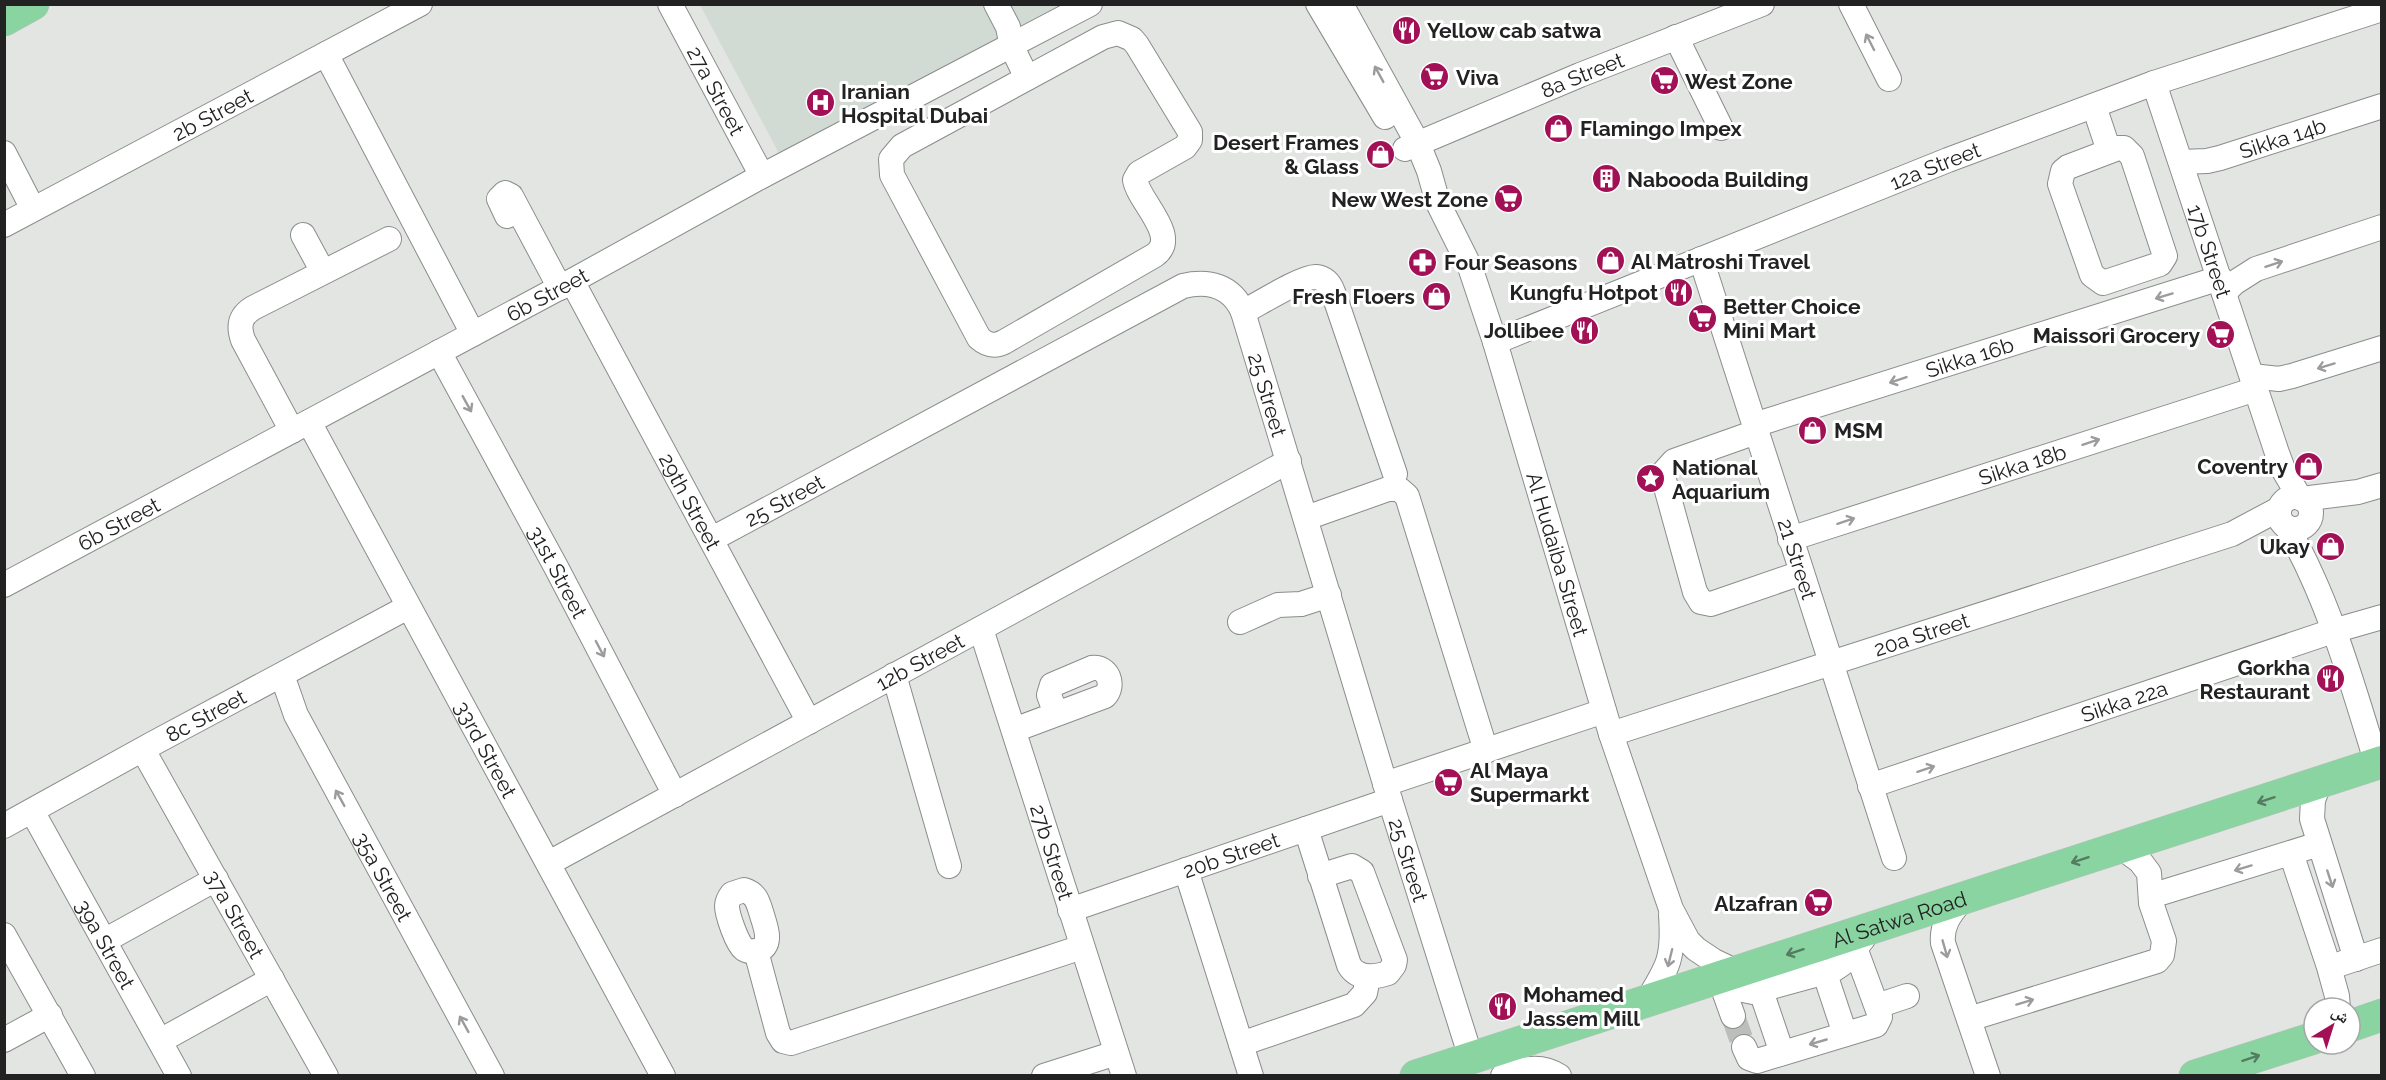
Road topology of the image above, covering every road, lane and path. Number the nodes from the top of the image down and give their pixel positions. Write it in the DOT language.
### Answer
graph roads {
  1 [pos="33,4"];
  2 [pos="420,4"];
  3 [pos="670,4"];
  4 [pos="996,4"];
  5 [pos="1010,4"];
  6 [pos="1090,4"];
  7 [pos="1318,4"];
  8 [pos="1762,4"];
  9 [pos="1851,4"];
  10 [pos="1344,6"];
  11 [pos="2382,9"];
  12 [pos="4,20"];
  13 [pos="1676,37"];
  14 [pos="1022,41"];
  15 [pos="326,54"];
  16 [pos="1027,78"];
  17 [pos="1889,79"];
  18 [pos="2154,83"];
  19 [pos="2094,106"];
  20 [pos="2382,106"];
  21 [pos="1720,128"];
  22 [pos="1411,147"];
  23 [pos="2109,151"];
  24 [pos="4,153"];
  25 [pos="2181,162"];
  26 [pos="762,176"];
  27 [pos="33,209"];
  28 [pos="507,216"];
  29 [pos="4,225"];
  30 [pos="2382,227"];
  31 [pos="303,235"];
  32 [pos="389,239"];
  33 [pos="1701,259"];
  34 [pos="323,272"];
  35 [pos="566,285"];
  36 [pos="2222,286"];
  37 [pos="1243,312"];
  38 [pos="473,334"];
  39 [pos="1495,342"];
  40 [pos="2382,348"];
  41 [pos="439,352"];
  42 [pos="2254,383"];
  43 [pos="301,426"];
  44 [pos="1755,428"];
  45 [pos="1289,461"];
  46 [pos="1395,474"];
  47 [pos="2382,485"];
  48 [pos="2293,514"];
  49 [pos="1306,518"];
  50 [pos="712,539"];
  51 [pos="1790,539"];
  52 [pos="1801,573"];
  53 [pos="4,585"];
  54 [pos="1329,594"];
  55 [pos="408,607"];
  56 [pos="2382,618"];
  57 [pos="1240,622"];
  58 [pos="981,629"];
  59 [pos="2333,631"];
  60 [pos="1831,663"];
  61 [pos="282,675"];
  62 [pos="894,675"];
  63 [pos="1605,711"];
  64 [pos="1056,714"];
  65 [pos="809,722"];
  66 [pos="1014,730"];
  67 [pos="1611,734"];
  68 [pos="143,750"];
  69 [pos="1486,751"];
  70 [pos="2379,763"];
  71 [pos="2320,782"];
  72 [pos="1870,786"];
  73 [pos="1388,792"];
  74 [pos="675,795"];
  75 [pos="32,811"];
  76 [pos="4,826"];
  77 [pos="1306,829"];
  78 [pos="2319,844"];
  79 [pos="2121,847"];
  80 [pos="2291,853"];
  81 [pos="1894,858"];
  82 [pos="549,863"];
  83 [pos="949,866"];
  84 [pos="1186,870"];
  85 [pos="1320,876"];
  86 [pos="216,879"];
  87 [pos="2151,896"];
  88 [pos="1964,897"];
  89 [pos="1671,909"];
  90 [pos="1070,910"];
  91 [pos="4,935"];
  92 [pos="1864,938"];
  93 [pos="104,941"];
  94 [pos="1082,947"];
  95 [pos="2382,950"];
  96 [pos="756,951"];
  97 [pos="2356,959"];
  98 [pos="2329,967"];
  99 [pos="1727,974"];
  100 [pos="1825,974"];
  101 [pos="1368,977"];
  102 [pos="272,979"];
  103 [pos="1761,991"];
  104 [pos="1907,996"];
  105 [pos="2337,996"];
  106 [pos="1647,1000"];
  107 [pos="1876,1006"];
  108 [pos="50,1015"];
  109 [pos="2382,1015"];
  110 [pos="1733,1016"];
  111 [pos="1969,1019"];
  112 [pos="2362,1022"];
  113 [pos="1845,1034"];
  114 [pos="4,1040"];
  115 [pos="160,1041"];
  116 [pos="2302,1042"];
  117 [pos="1241,1044"];
  118 [pos="1744,1047"];
  119 [pos="1782,1053"];
  120 [pos="1471,1058"];
  121 [pos="1120,1064"];
  122 [pos="1513,1074"];
  123 [pos="82,1076"];
  124 [pos="179,1076"];
  125 [pos="326,1076"];
  126 [pos="492,1076"];
  127 [pos="663,1076"];
  128 [pos="1044,1076"];
  129 [pos="1251,1076"];
  130 [pos="1416,1076"];
  131 [pos="1559,1076"];
  132 [pos="1988,1076"];
  133 [pos="2195,1076"];
  1 -- 12 [label="main road"];
  2 -- 15 [label="street, 2b Street"];
  3 -- 26 [label="street, 27a Street"];
  4 -- 14 [label="street"];
  5 -- 14 [label="street"];
  6 -- 14 [label="street, 6b Street"];
  7 -- 22 [label="street, Al Hudaiba Street"];
  8 -- 13 [label="street, 8a Street"];
  17 -- 9 [label="street, one-way"];
  22 -- 10 [label="street, Al Hudaiba Street, one-way"];
  11 -- 18 [label="street, 12a Street"];
  13 -- 21 [label="street"];
  13 -- 22 [label="street, 8a Street"];
  14 -- 16 [label="street"];
  14 -- 26 [label="street, 6b Street"];
  15 -- 27 [label="street, 2b Street"];
  15 -- 38 [label="street"];
  16 -- 16 [label="street"];
  18 -- 19 [label="street, 12a Street"];
  18 -- 25 [label="street, 17b Street"];
  19 -- 23 [label="street"];
  19 -- 33 [label="street, 12a Street"];
  20 -- 25 [label="street, Sikka 14b"];
  22 -- 39 [label="street, Al Hudaiba Street"];
  23 -- 23 [label="street"];
  24 -- 27 [label="street"];
  25 -- 36 [label="street, 17b Street"];
  26 -- 35 [label="street, 6b Street"];
  27 -- 29 [label="street, 2b Street"];
  28 -- 35 [label="street, 29th Street"];
  36 -- 30 [label="street, Sikka 16b, one-way"];
  31 -- 34 [label="street"];
  32 -- 34 [label="street"];
  33 -- 39 [label="street, 12a Street"];
  33 -- 44 [label="street, 21 Street"];
  34 -- 43 [label="street, 33rd Street"];
  35 -- 38 [label="street, 6b Street"];
  35 -- 50 [label="street, 29th Street"];
  36 -- 42 [label="street, 17b Street"];
  36 -- 44 [label="street, Sikka 16b, one-way"];
  37 -- 45 [label="street, 25 Street"];
  37 -- 46 [label="street"];
  37 -- 50 [label="street, 25 Street"];
  38 -- 41 [label="street, 6b Street"];
  39 -- 63 [label="street, Al Hudaiba Street"];
  40 -- 42 [label="street, Sikka 18b, one-way"];
  41 -- 43 [label="street, 6b Street"];
  41 -- 74 [label="street, 31st Street, one-way"];
  42 -- 48 [label="street, 17b Street"];
  51 -- 42 [label="street, Sikka 18b, one-way"];
  43 -- 53 [label="street, 6b Street"];
  43 -- 55 [label="street, 33rd Street"];
  44 -- 51 [label="street, 21 Street"];
  44 -- 52 [label="street, Sikka 16b"];
  45 -- 49 [label="street, 25 Street"];
  45 -- 58 [label="street, 12b Street"];
  47 -- 48 [label="street, 20a Street"];
  48 -- 59 [label="street, 17b Street"];
  48 -- 60 [label="street, 20a Street"];
  49 -- 54 [label="street, 25 Street"];
  49 -- 69 [label="street"];
  50 -- 65 [label="street, 29th Street"];
  51 -- 52 [label="street, 21 Street"];
  52 -- 60 [label="street, 21 Street"];
  54 -- 57 [label="street"];
  54 -- 73 [label="street, 25 Street"];
  55 -- 61 [label="street, 8c Street"];
  55 -- 82 [label="street, 33rd Street"];
  56 -- 59 [label="street, Sikka 22a"];
  58 -- 62 [label="street, 12b Street"];
  58 -- 66 [label="street, 27b Street"];
  59 -- 70 [label="street, 17b Street"];
  72 -- 59 [label="street, Sikka 22a, one-way"];
  60 -- 67 [label="street, 20a Street"];
  60 -- 72 [label="street, 21 Street"];
  61 -- 68 [label="street, 8c Street"];
  126 -- 61 [label="street, 35a Street, one-way"];
  62 -- 65 [label="street, 12b Street"];
  62 -- 83 [label="street"];
  63 -- 67 [label="street, Al Hudaiba Street"];
  63 -- 69 [label="street, 20b Street"];
  64 -- 66 [label="street"];
  65 -- 74 [label="street, 12b Street"];
  66 -- 90 [label="street, 27b Street"];
  67 -- 89 [label="street, Al Hudaiba Street"];
  68 -- 75 [label="street, 8c Street"];
  68 -- 86 [label="street, 37a Street"];
  69 -- 73 [label="street, 20b Street"];
  70 -- 71 [label="main road, Al Satwa Road"];
  71 -- 78 [label="street"];
  71 -- 79 [label="main road, Al Satwa Road, one-way"];
  72 -- 81 [label="street, 21 Street"];
  73 -- 77 [label="street, 20b Street"];
  73 -- 120 [label="street, 25 Street"];
  74 -- 82 [label="street, 12b Street"];
  75 -- 76 [label="street, 8c Street"];
  75 -- 93 [label="street, 39a Street"];
  77 -- 84 [label="street, 20b Street"];
  77 -- 85 [label="street"];
  78 -- 80 [label="street"];
  78 -- 97 [label="street, one-way"];
  79 -- 87 [label="street"];
  79 -- 88 [label="main road, Al Satwa Road, one-way"];
  80 -- 87 [label="street, one-way"];
  80 -- 98 [label="street"];
  82 -- 127 [label="street, 33rd Street"];
  84 -- 90 [label="street, 20b Street"];
  84 -- 117 [label="street"];
  85 -- 101 [label="street"];
  85 -- 101 [label="street"];
  86 -- 93 [label="street"];
  86 -- 102 [label="street, 37a Street"];
  111 -- 87 [label="street, one-way"];
  88 -- 92 [label="main road, Al Satwa Road"];
  88 -- 111 [label="street, one-way"];
  89 -- 99 [label="street, Al Hudaiba Street"];
  89 -- 106 [label="street, Al Hudaiba Street, one-way"];
  90 -- 94 [label="street, 27b Street"];
  91 -- 108 [label="street"];
  92 -- 99 [label="main road, Al Satwa Road, one-way"];
  92 -- 100 [label="street"];
  92 -- 107 [label="street"];
  93 -- 115 [label="street, 39a Street"];
  94 -- 96 [label="street"];
  94 -- 121 [label="street, 27b Street"];
  95 -- 97 [label="street"];
  97 -- 98 [label="street"];
  98 -- 105 [label="street"];
  99 -- 103 [label="street, Al Hudaiba Street"];
  99 -- 106 [label="main road, Al Satwa Road"];
  99 -- 110 [label="street"];
  100 -- 103 [label="street"];
  100 -- 113 [label="street"];
  101 -- 117 [label="street"];
  102 -- 115 [label="street"];
  102 -- 125 [label="street, 37a Street"];
  103 -- 119 [label="street"];
  104 -- 107 [label="street"];
  106 -- 120 [label="main road, Al Satwa Road"];
  107 -- 113 [label="street"];
  108 -- 114 [label="street"];
  108 -- 123 [label="street"];
  109 -- 112 [label="main road"];
  111 -- 132 [label="street"];
  113 -- 119 [label="street, one-way"];
  115 -- 124 [label="street, 39a Street"];
  133 -- 116 [label="main road, one-way"];
  117 -- 129 [label="street"];
  118 -- 119 [label="street"];
  120 -- 130 [label="main road, Al Satwa Road"];
  121 -- 128 [label="street"];
  122 -- 131 [label="street"];
}
